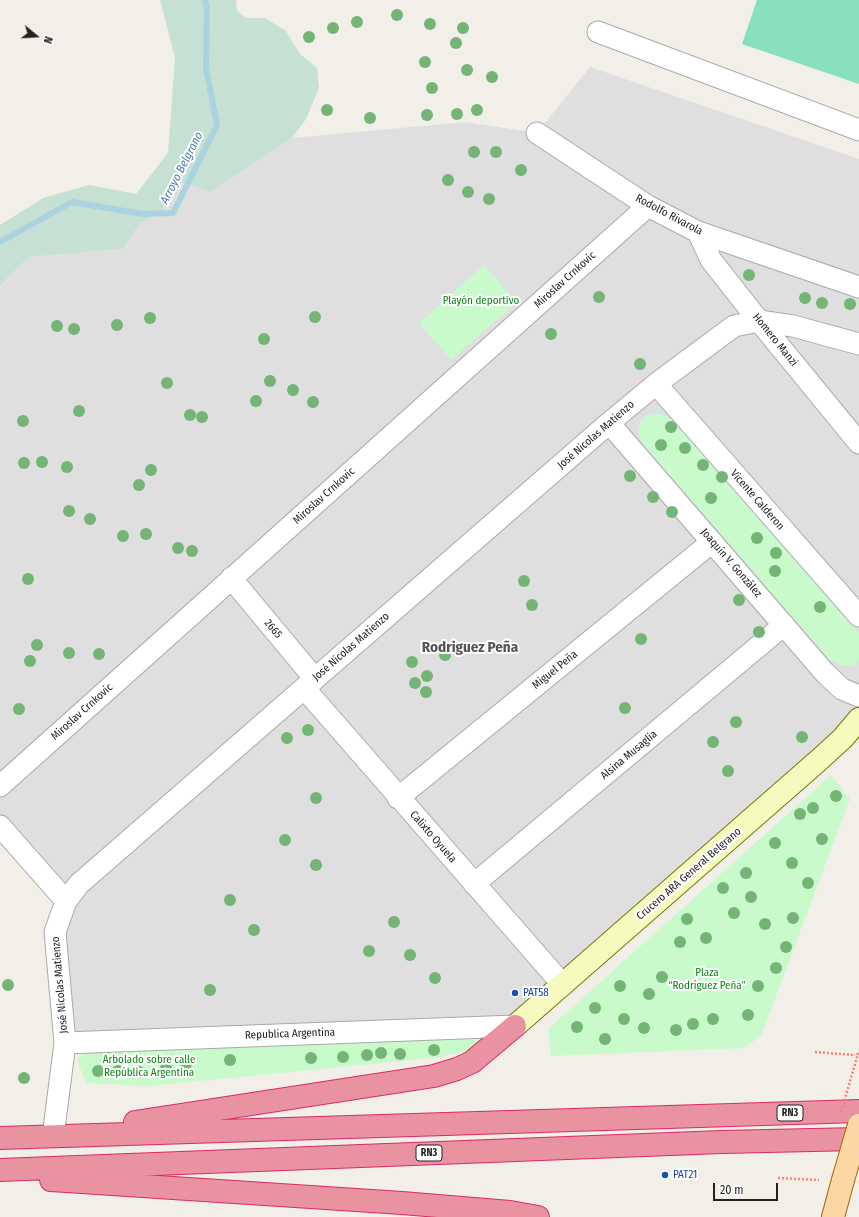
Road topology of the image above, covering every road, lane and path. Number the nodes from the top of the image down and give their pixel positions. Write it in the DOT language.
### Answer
graph roads {
  1 [pos="598,32"];
  2 [pos="859,130"];
  3 [pos="537,133"];
  4 [pos="648,206"];
  5 [pos="698,232"];
  6 [pos="859,287"];
  7 [pos="759,321"];
  8 [pos="859,344"];
  9 [pos="656,384"];
  10 [pos="609,423"];
  11 [pos="859,444"];
  12 [pos="712,542"];
  13 [pos="231,578"];
  14 [pos="859,616"];
  15 [pos="784,626"];
  16 [pos="310,684"];
  17 [pos="859,696"];
  18 [pos="859,719"];
  19 [pos="0,786"];
  20 [pos="398,798"];
  21 [pos="0,826"];
  22 [pos="474,884"];
  23 [pos="66,901"];
  24 [pos="562,985"];
  25 [pos="515,1026"];
  26 [pos="65,1043"];
  27 [pos="815,1052"];
  28 [pos="854,1055"];
  29 [pos="859,1111"];
  30 [pos="859,1125"];
  31 [pos="53,1136"];
  32 [pos="0,1138"];
  33 [pos="859,1138"];
  34 [pos="0,1170"];
  35 [pos="0,1177"];
  36 [pos="778,1178"];
  37 [pos="819,1180"];
  38 [pos="538,1217"];
  39 [pos="833,1217"];
  1 -- 2 [label="street"];
  3 -- 4 [label="street, Rodolfo Rivarola"];
  4 -- 5 [label="street, Rodolfo Rivarola"];
  4 -- 13 [label="street, Miroslav Crnkovic"];
  5 -- 6 [label="street, Rodolfo Rivarola"];
  5 -- 7 [label="street, Homero Manzi"];
  7 -- 8 [label="street"];
  7 -- 9 [label="street, José Nicolas Matienzo"];
  7 -- 11 [label="street, Homero Manzi"];
  9 -- 10 [label="street, José Nicolas Matienzo"];
  9 -- 14 [label="street, Vicente Calderon"];
  10 -- 12 [label="street, Joaquín V. González"];
  10 -- 16 [label="street, José Nicolas Matienzo"];
  12 -- 15 [label="street, Joaquín V. González"];
  12 -- 20 [label="street, Miguel Peña"];
  13 -- 16 [label="street, 2665"];
  13 -- 19 [label="street, Miroslav Crnkovic"];
  15 -- 17 [label="street, Joaquín V. González"];
  15 -- 22 [label="street, Alsina Musaglia"];
  16 -- 20 [label="street, Calixto Oyuela"];
  16 -- 23 [label="street, José Nicolas Matienzo"];
  18 -- 24 [label="street, Crucero ARA General Belgrano"];
  20 -- 22 [label="street, Calixto Oyuela"];
  21 -- 23 [label="street"];
  22 -- 24 [label="street, Calixto Oyuela"];
  23 -- 26 [label="street, José Nicolas Matienzo"];
  24 -- 25 [label="street, Crucero ARA General Belgrano"];
  25 -- 26 [label="street, Republica Argentina"];
  25 -- 31 [label="highway"];
  26 -- 31 [label="street, José Nicolas Matienzo"];
  27 -- 28 [label="path"];
  29 -- 31 [label="highway, RN3"];
  30 -- 39 [label="main road, bridge"];
  31 -- 32 [label="highway, RN3"];
  33 -- 34 [label="highway, RN3"];
  35 -- 38 [label="highway"];
  36 -- 37 [label="path"];
}
